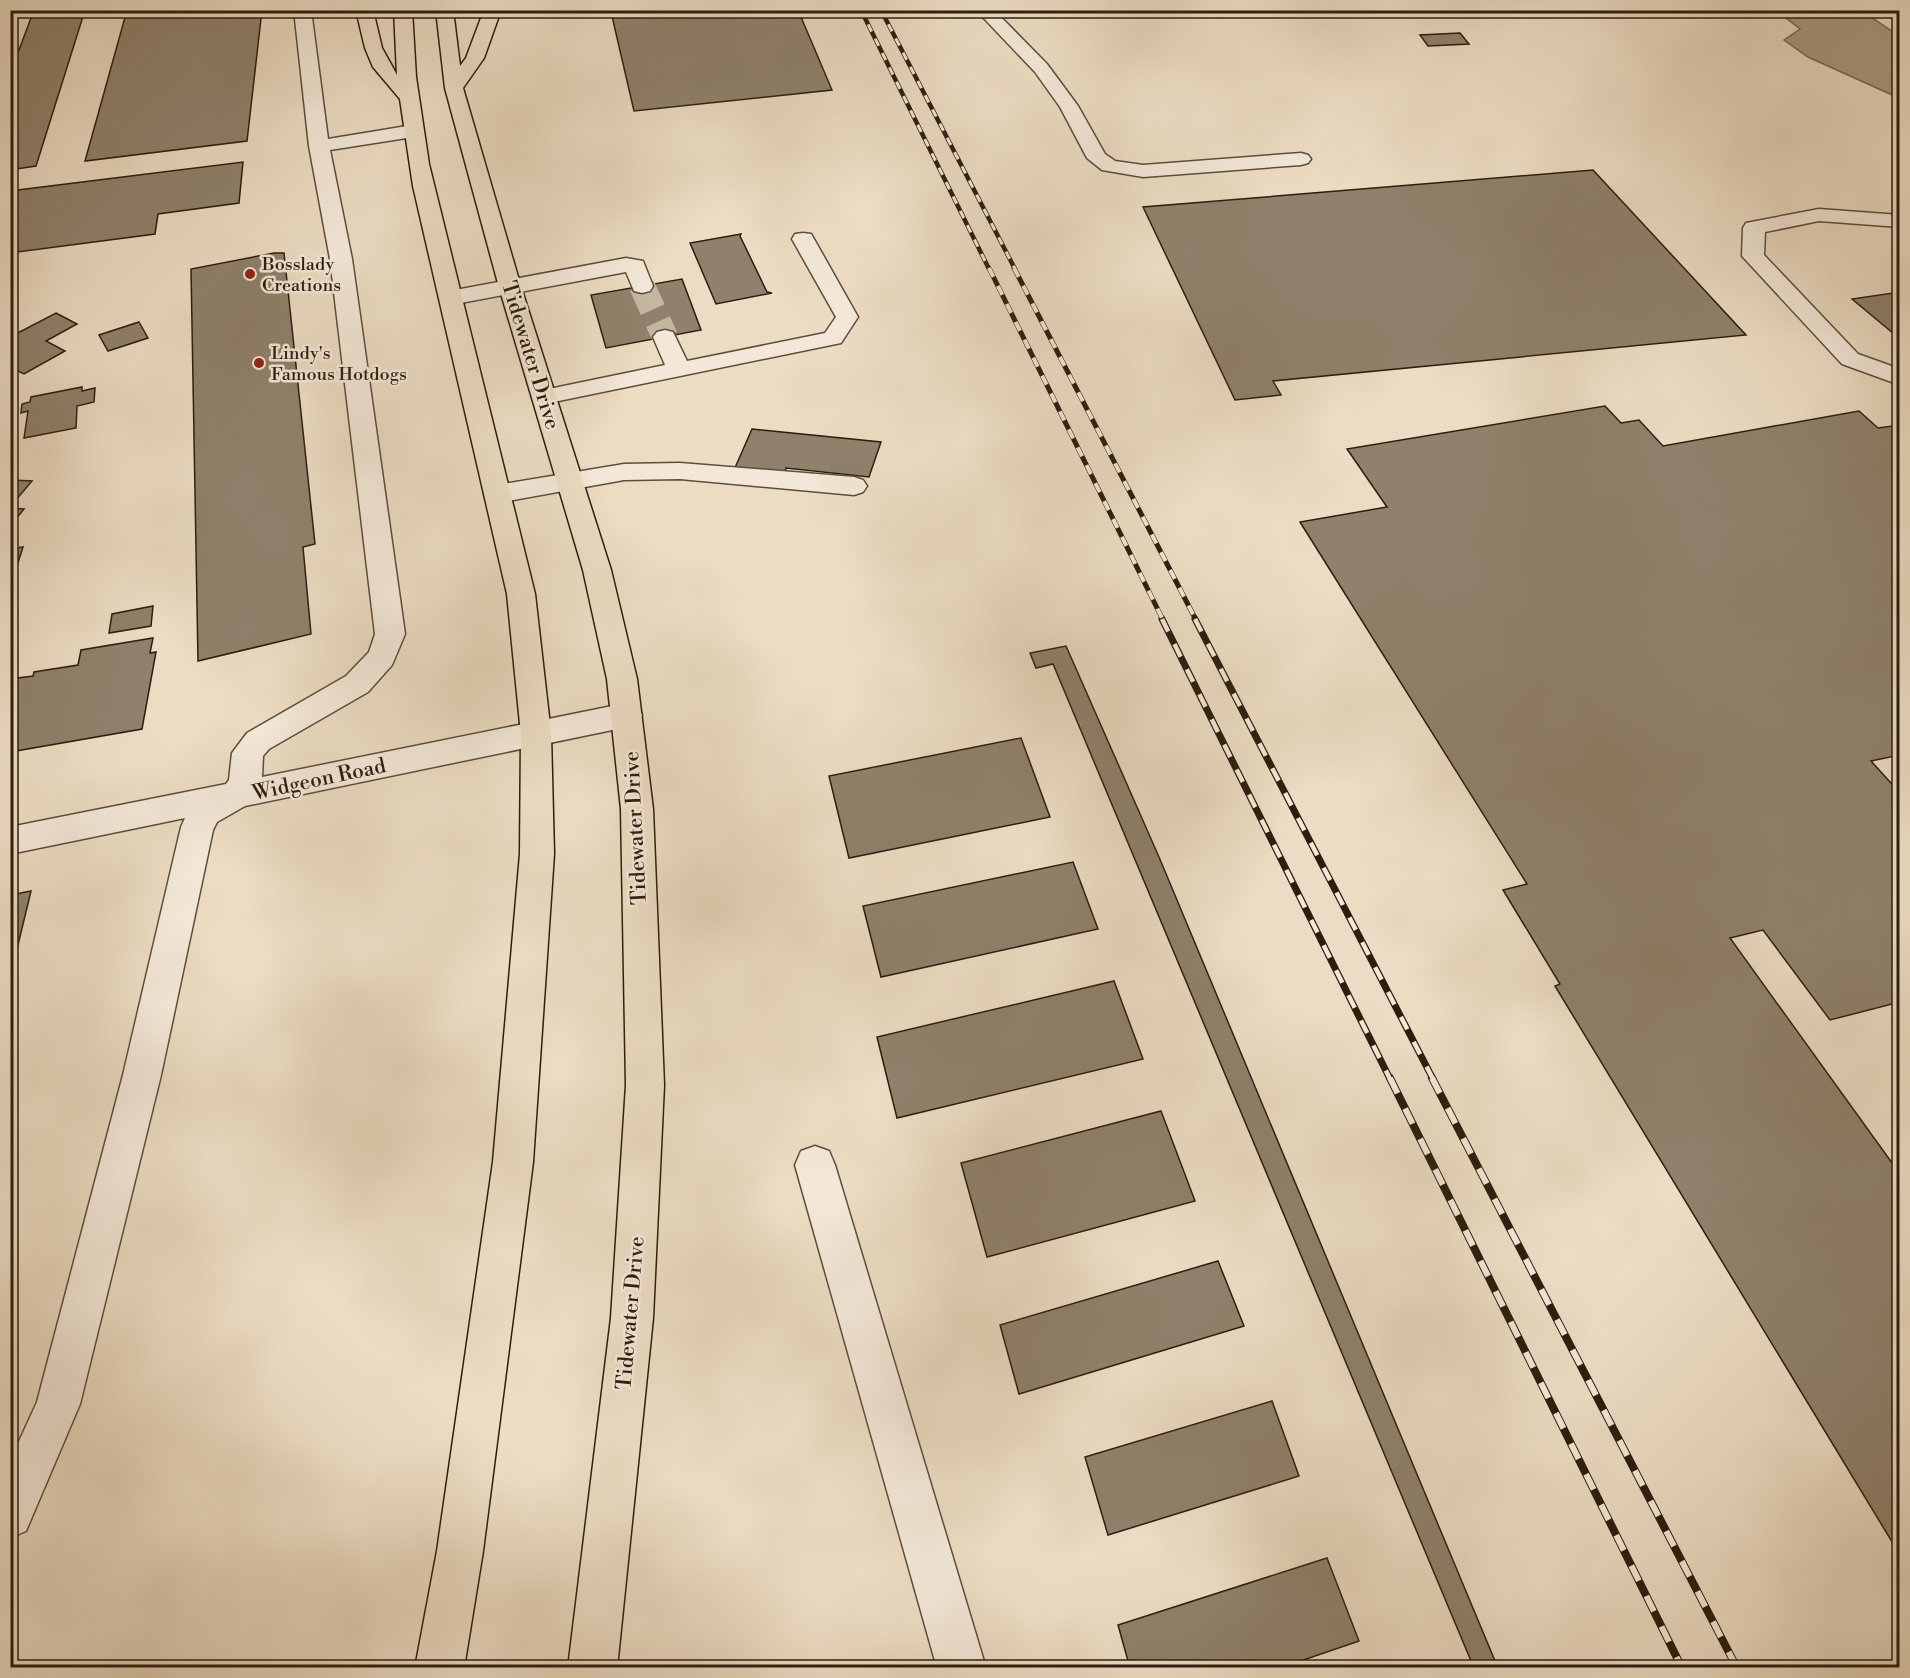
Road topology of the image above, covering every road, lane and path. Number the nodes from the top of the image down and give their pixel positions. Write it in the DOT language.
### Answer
graph roads {
  1 [pos="302,10"];
  2 [pos="364,10"];
  3 [pos="403,10"];
  4 [pos="444,10"];
  5 [pos="493,10"];
  6 [pos="984,10"];
  7 [pos="454,88"];
  8 [pos="408,96"];
  9 [pos="413,131"];
  10 [pos="319,146"];
  11 [pos="1300,159"];
  12 [pos="1899,221"];
  13 [pos="802,239"];
  14 [pos="642,286"];
  15 [pos="510,287"];
  16 [pos="450,298"];
  17 [pos="665,337"];
  18 [pos="679,370"];
  19 [pos="1899,378"];
  20 [pos="544,397"];
  21 [pos="570,480"];
  22 [pos="854,486"];
  23 [pos="497,494"];
  24 [pos="627,715"];
  25 [pos="536,734"];
  26 [pos="235,796"];
  27 [pos="10,841"];
  28 [pos="814,1165"];
  29 [pos="10,1515"];
  30 [pos="439,1668"];
  31 [pos="592,1668"];
  32 [pos="962,1668"];
  1 -- 10 [label="street"];
  2 -- 8 [label="highway"];
  3 -- 8 [label="highway"];
  4 -- 7 [label="highway, Tidewater Drive"];
  5 -- 7 [label="highway"];
  6 -- 11 [label="street"];
  7 -- 15 [label="highway, Tidewater Drive"];
  8 -- 9 [label="highway"];
  9 -- 10 [label="street"];
  9 -- 16 [label="highway"];
  10 -- 26 [label="street"];
  12 -- 19 [label="street"];
  13 -- 18 [label="street"];
  14 -- 15 [label="street"];
  15 -- 16 [label="street"];
  15 -- 20 [label="highway, Tidewater Drive"];
  16 -- 23 [label="highway"];
  17 -- 18 [label="street"];
  18 -- 20 [label="street"];
  20 -- 21 [label="highway, Tidewater Drive"];
  21 -- 22 [label="street"];
  21 -- 23 [label="street"];
  21 -- 24 [label="highway, Tidewater Drive"];
  23 -- 25 [label="highway"];
  24 -- 25 [label="street, Widgeon Road"];
  24 -- 31 [label="highway, Tidewater Drive"];
  25 -- 26 [label="street, Widgeon Road"];
  25 -- 30 [label="highway"];
  26 -- 27 [label="street, Widgeon Road"];
  26 -- 29 [label="street"];
  28 -- 32 [label="street"];
}
